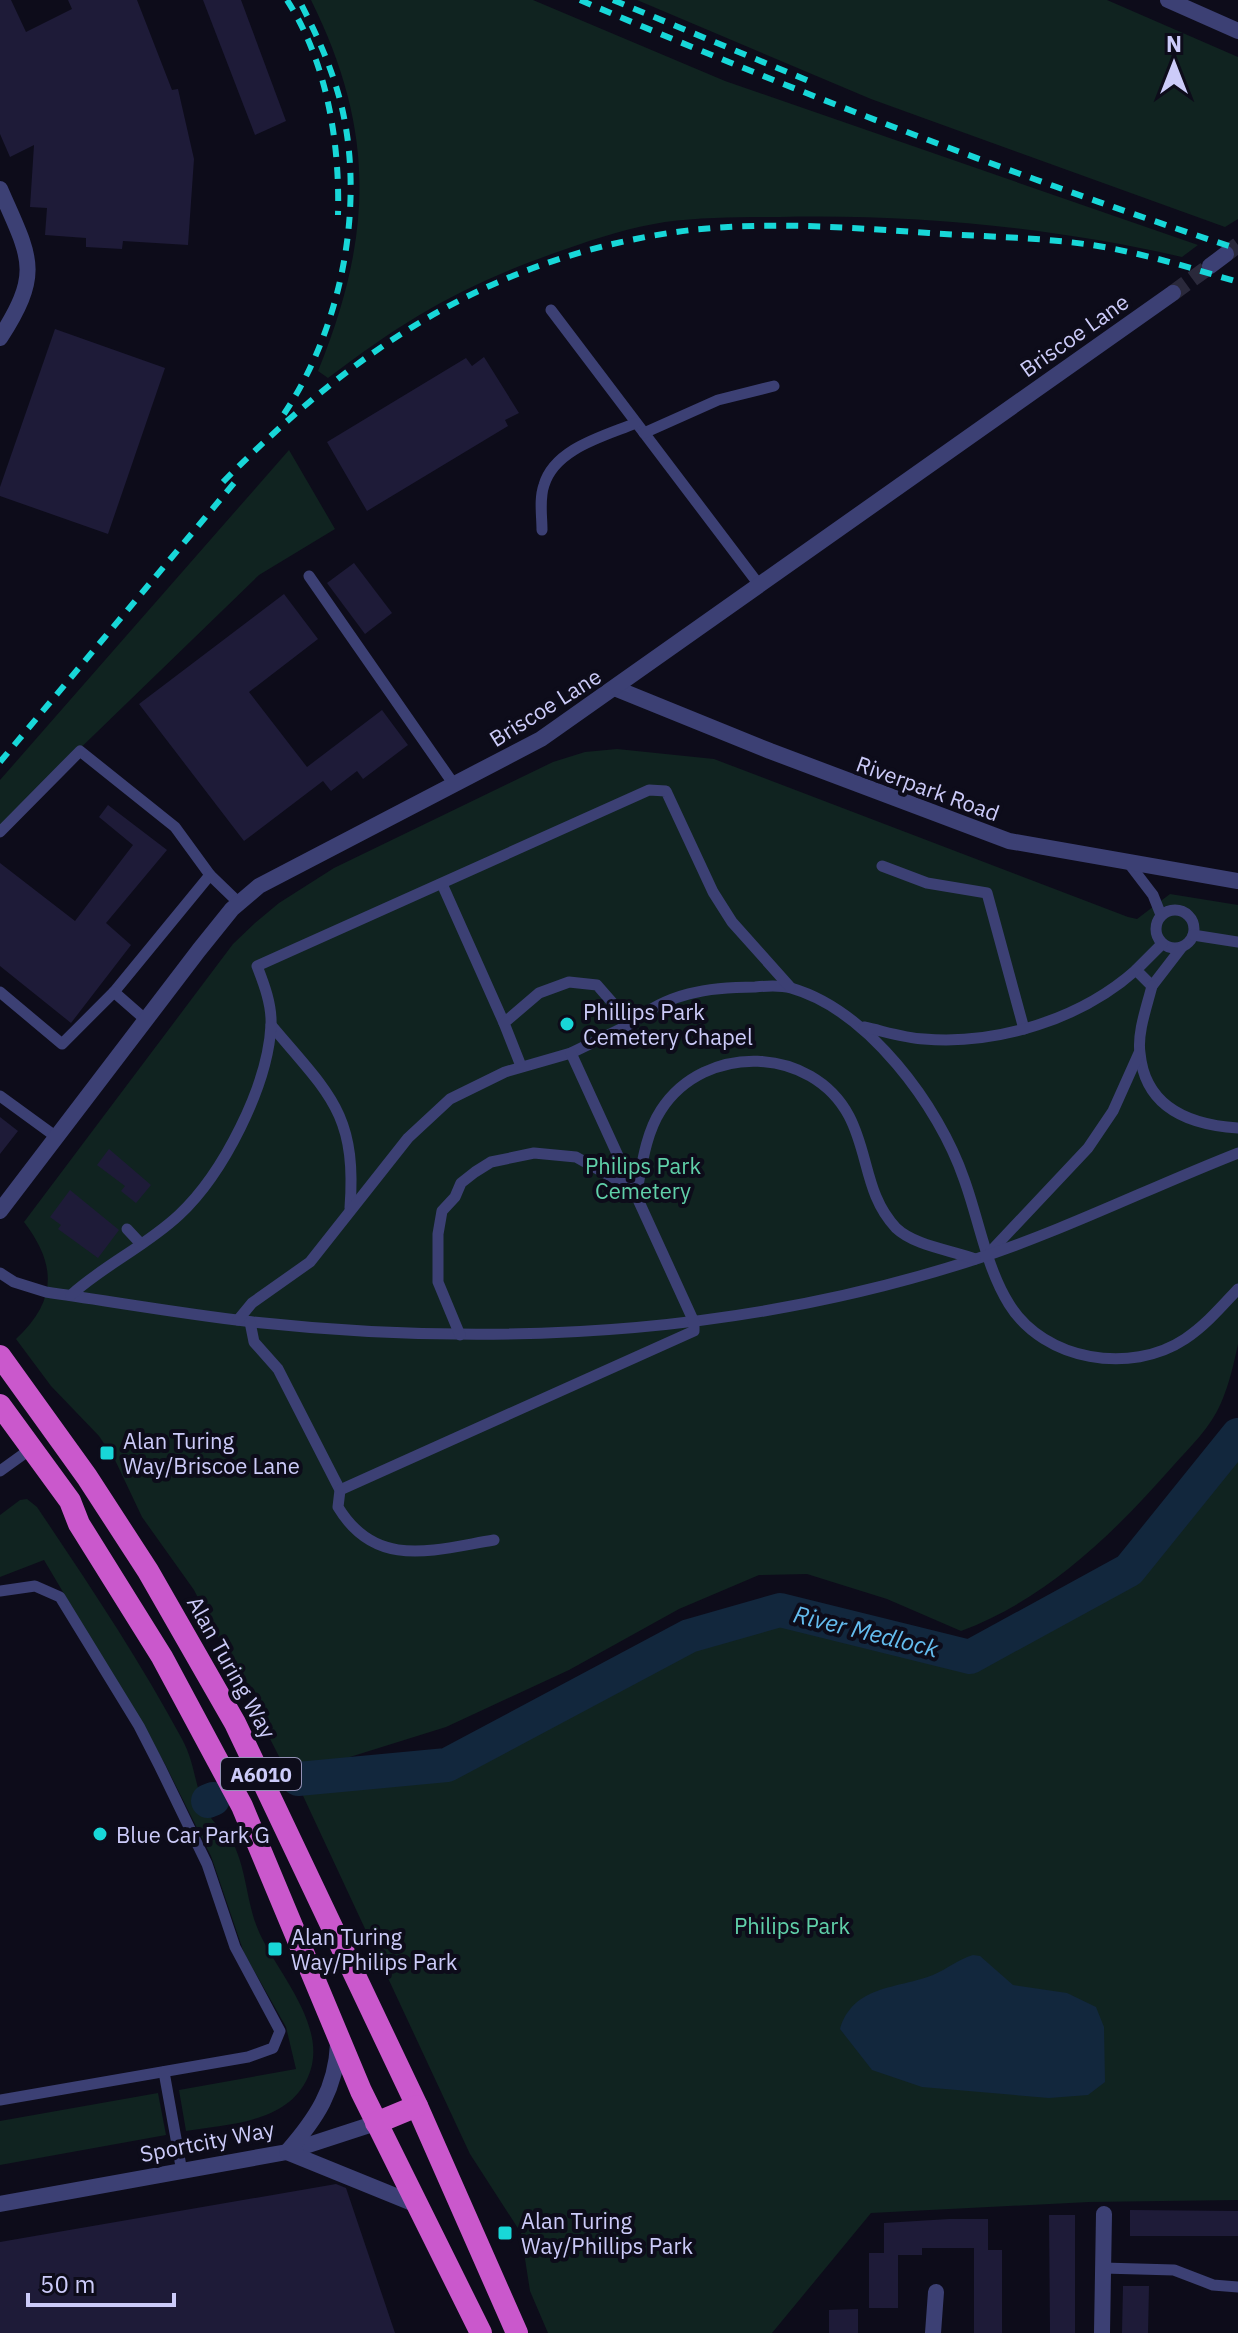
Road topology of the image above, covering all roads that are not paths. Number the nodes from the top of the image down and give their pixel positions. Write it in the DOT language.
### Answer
graph roads {
  1 [pos="1168,0"];
  2 [pos="1238,31"];
  3 [pos="0,189"];
  4 [pos="1226,254"];
  5 [pos="1210,266"];
  6 [pos="1173,293"];
  7 [pos="551,310"];
  8 [pos="0,338"];
  9 [pos="774,386"];
  10 [pos="640,428"];
  11 [pos="542,530"];
  12 [pos="309,576"];
  13 [pos="760,586"];
  14 [pos="617,689"];
  15 [pos="455,786"];
  16 [pos="0,832"];
  17 [pos="1126,861"];
  18 [pos="882,866"];
  19 [pos="210,875"];
  20 [pos="1238,881"];
  21 [pos="442,884"];
  22 [pos="239,903"];
  23 [pos="1161,915"];
  24 [pos="1193,935"];
  25 [pos="1238,942"];
  26 [pos="1162,944"];
  27 [pos="1182,947"];
  28 [pos="1136,970"];
  29 [pos="1152,986"];
  30 [pos="790,987"];
  31 [pos="0,992"];
  32 [pos="114,992"];
  33 [pos="147,1021"];
  34 [pos="504,1023"];
  35 [pos="631,1024"];
  36 [pos="271,1025"];
  37 [pos="863,1027"];
  38 [pos="1024,1029"];
  39 [pos="571,1053"];
  40 [pos="1139,1053"];
  41 [pos="521,1066"];
  42 [pos="0,1096"];
  43 [pos="1238,1128"];
  44 [pos="55,1136"];
  45 [pos="1238,1153"];
  46 [pos="637,1191"];
  47 [pos="350,1209"];
  48 [pos="0,1211"];
  49 [pos="127,1229"];
  50 [pos="141,1244"];
  51 [pos="988,1254"];
  52 [pos="975,1259"];
  53 [pos="0,1273"];
  54 [pos="1238,1289"];
  55 [pos="71,1295"];
  56 [pos="244,1321"];
  57 [pos="694,1322"];
  58 [pos="460,1335"];
  59 [pos="0,1356"];
  60 [pos="0,1405"];
  61 [pos="32,1448"];
  62 [pos="0,1471"];
  63 [pos="340,1490"];
  64 [pos="494,1540"];
  65 [pos="0,1591"];
  66 [pos="339,2039"];
  67 [pos="164,2072"];
  68 [pos="0,2100"];
  69 [pos="417,2106"];
  70 [pos="376,2123"];
  71 [pos="287,2152"];
  72 [pos="182,2172"];
  73 [pos="0,2204"];
  74 [pos="415,2204"];
  75 [pos="1104,2214"];
  76 [pos="1103,2268"];
  77 [pos="1238,2287"];
  78 [pos="936,2292"];
  79 [pos="481,2333"];
  80 [pos="517,2333"];
  81 [pos="933,2333"];
  82 [pos="1102,2333"];
  1 -- 2 [label="street"];
  3 -- 8 [label="street"];
  4 -- 5 [label="street"];
  6 -- 13 [label="street, Briscoe Lane"];
  7 -- 10 [label="lane"];
  9 -- 10 [label="lane"];
  10 -- 11 [label="lane"];
  10 -- 13 [label="lane"];
  12 -- 15 [label="lane"];
  13 -- 14 [label="street, Briscoe Lane"];
  14 -- 15 [label="street, Briscoe Lane"];
  14 -- 17 [label="street, Riverpark Road"];
  15 -- 22 [label="street, Briscoe Lane"];
  16 -- 19 [label="lane"];
  17 -- 20 [label="street, Riverpark Road"];
  17 -- 23 [label="lane"];
  18 -- 38 [label="lane"];
  19 -- 22 [label="lane"];
  19 -- 32 [label="lane"];
  21 -- 30 [label="lane"];
  21 -- 34 [label="lane"];
  21 -- 36 [label="lane"];
  22 -- 33 [label="street, Briscoe Lane"];
  23 -- 24 [label="lane"];
  23 -- 26 [label="lane"];
  24 -- 25 [label="lane"];
  24 -- 27 [label="lane"];
  26 -- 27 [label="lane"];
  26 -- 28 [label="lane"];
  27 -- 29 [label="lane"];
  28 -- 29 [label="lane"];
  28 -- 38 [label="lane"];
  29 -- 40 [label="lane"];
  30 -- 35 [label="lane"];
  30 -- 37 [label="lane"];
  31 -- 32 [label="lane"];
  32 -- 33 [label="lane"];
  33 -- 44 [label="street, Briscoe Lane"];
  34 -- 35 [label="lane"];
  34 -- 41 [label="lane"];
  35 -- 39 [label="lane"];
  36 -- 47 [label="lane"];
  36 -- 50 [label="lane"];
  37 -- 38 [label="lane"];
  37 -- 51 [label="lane"];
  39 -- 41 [label="lane"];
  39 -- 46 [label="lane"];
  40 -- 43 [label="lane"];
  40 -- 51 [label="lane"];
  41 -- 47 [label="lane"];
  42 -- 44 [label="lane"];
  44 -- 48 [label="street, Briscoe Lane"];
  45 -- 51 [label="lane"];
  46 -- 52 [label="lane"];
  46 -- 57 [label="lane"];
  46 -- 58 [label="lane"];
  47 -- 56 [label="lane"];
  49 -- 50 [label="lane"];
  50 -- 55 [label="lane"];
  51 -- 52 [label="lane"];
  51 -- 54 [label="lane"];
  52 -- 57 [label="lane"];
  53 -- 55 [label="lane"];
  55 -- 56 [label="lane"];
  56 -- 58 [label="lane"];
  56 -- 63 [label="lane"];
  57 -- 58 [label="lane"];
  57 -- 63 [label="lane"];
  59 -- 69 [label="highway, Alan Turing Way / A6010"];
  60 -- 61 [label="highway, A6010"];
  61 -- 62 [label="lane"];
  61 -- 66 [label="highway, A6010"];
  63 -- 64 [label="lane"];
  65 -- 67 [label="lane"];
  66 -- 70 [label="highway, A6010"];
  66 -- 71 [label="street"];
  67 -- 68 [label="lane"];
  67 -- 72 [label="lane"];
  69 -- 70 [label="highway, Sportcity Way"];
  69 -- 80 [label="highway, Alan Turing Way / A6010"];
  70 -- 71 [label="street, Sportcity Way"];
  70 -- 74 [label="highway, A6010"];
  71 -- 72 [label="street, Sportcity Way"];
  71 -- 74 [label="street"];
  72 -- 73 [label="street, Sportcity Way"];
  74 -- 79 [label="highway, A6010"];
  75 -- 76 [label="street"];
  76 -- 77 [label="lane"];
  76 -- 82 [label="street"];
  78 -- 81 [label="street"];
}
